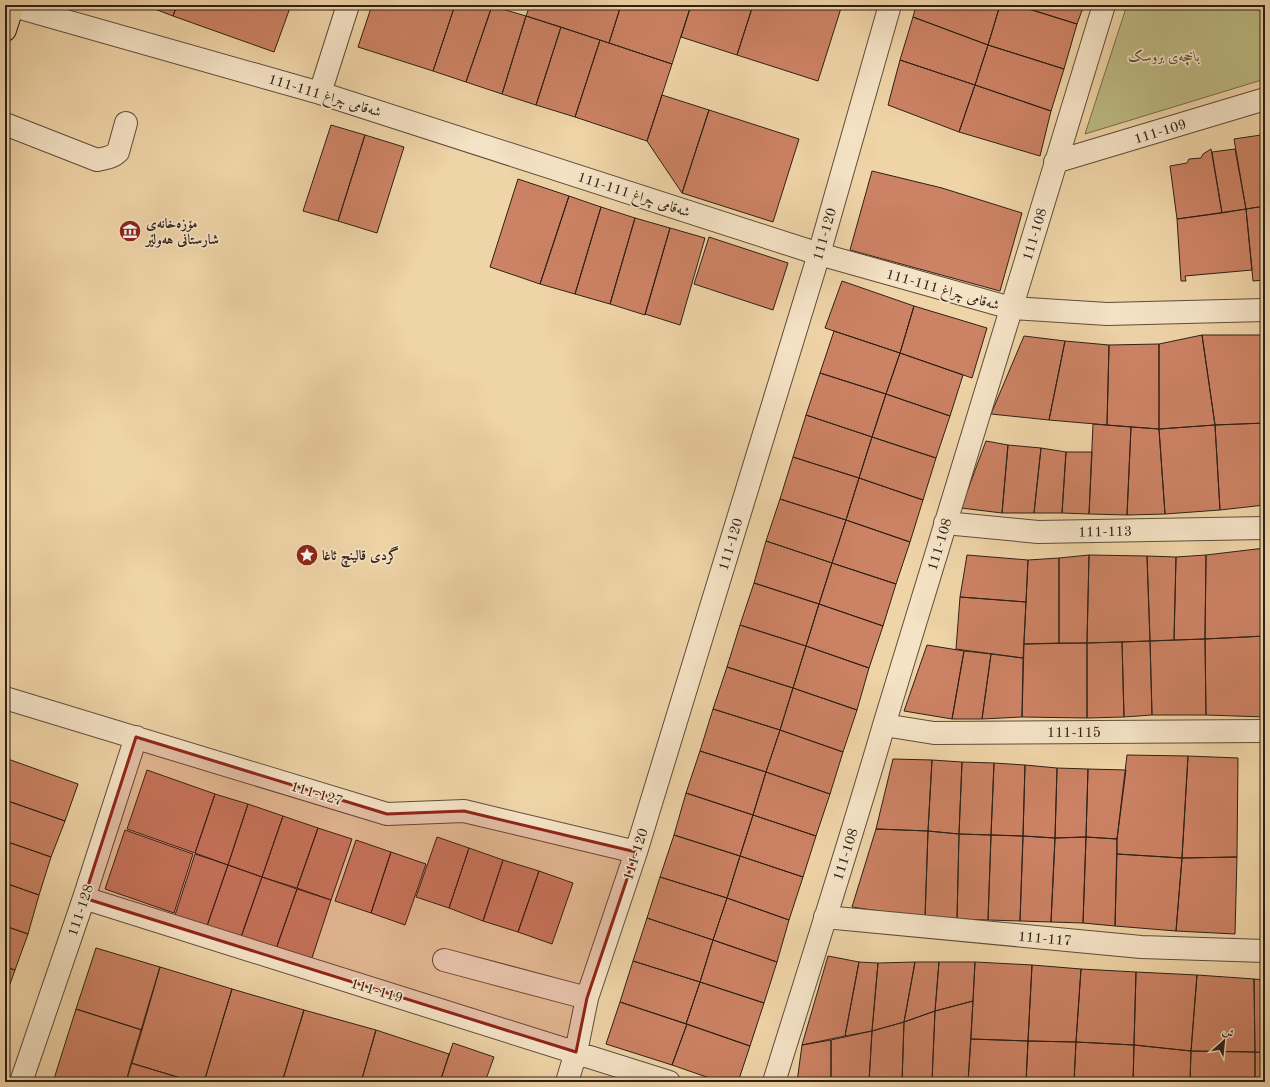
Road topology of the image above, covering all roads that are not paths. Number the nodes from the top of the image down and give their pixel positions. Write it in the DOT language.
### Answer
graph roads {
  1 [pos="348,5"];
  2 [pos="890,5"];
  3 [pos="1104,5"];
  4 [pos="13,6"];
  5 [pos="5,30"];
  6 [pos="320,93"];
  7 [pos="1265,99"];
  8 [pos="126,123"];
  9 [pos="5,124"];
  10 [pos="1055,162"];
  11 [pos="819,254"];
  12 [pos="1011,308"];
  13 [pos="1265,310"];
  14 [pos="945,523"];
  15 [pos="1265,528"];
  16 [pos="5,698"];
  17 [pos="884,725"];
  18 [pos="1265,731"];
  19 [pos="136,737"];
  20 [pos="636,852"];
  21 [pos="84,898"];
  22 [pos="825,917"];
  23 [pos="1265,951"];
  24 [pos="444,960"];
  25 [pos="587,998"];
  26 [pos="576,1052"];
  27 [pos="21,1082"];
  28 [pos="567,1082"];
  29 [pos="669,1082"];
  30 [pos="774,1082"];
  1 -- 6 [label="street"];
  2 -- 11 [label="street, 111-120"];
  3 -- 10 [label="street, 111-108"];
  4 -- 5 [label="main road"];
  4 -- 6 [label="street, شەقامی چراغ 111-111"];
  6 -- 11 [label="street, شەقامی چراغ 111-111"];
  7 -- 10 [label="street, 111-109"];
  8 -- 9 [label="street"];
  10 -- 12 [label="street, 111-108"];
  11 -- 12 [label="street, شەقامی چراغ 111-111"];
  11 -- 20 [label="street, 111-120"];
  12 -- 13 [label="street, شەقامی چراغ 111-111"];
  12 -- 14 [label="street, 111-108"];
  14 -- 15 [label="street, 111-113"];
  14 -- 17 [label="street, 111-108"];
  16 -- 19 [label="street, 111-127"];
  17 -- 18 [label="street, 111-115"];
  17 -- 22 [label="street, 111-108"];
  19 -- 20 [label="street, 111-127"];
  19 -- 21 [label="street, 111-128"];
  20 -- 25 [label="street, 111-120"];
  21 -- 26 [label="street, 111-119"];
  21 -- 27 [label="street, 111-128"];
  22 -- 23 [label="street, 111-117"];
  22 -- 30 [label="street, 111-108"];
  24 -- 25 [label="street"];
  25 -- 26 [label="street, 111-120"];
  26 -- 28 [label="street, 111-120"];
  26 -- 29 [label="street, 111-119"];
}
